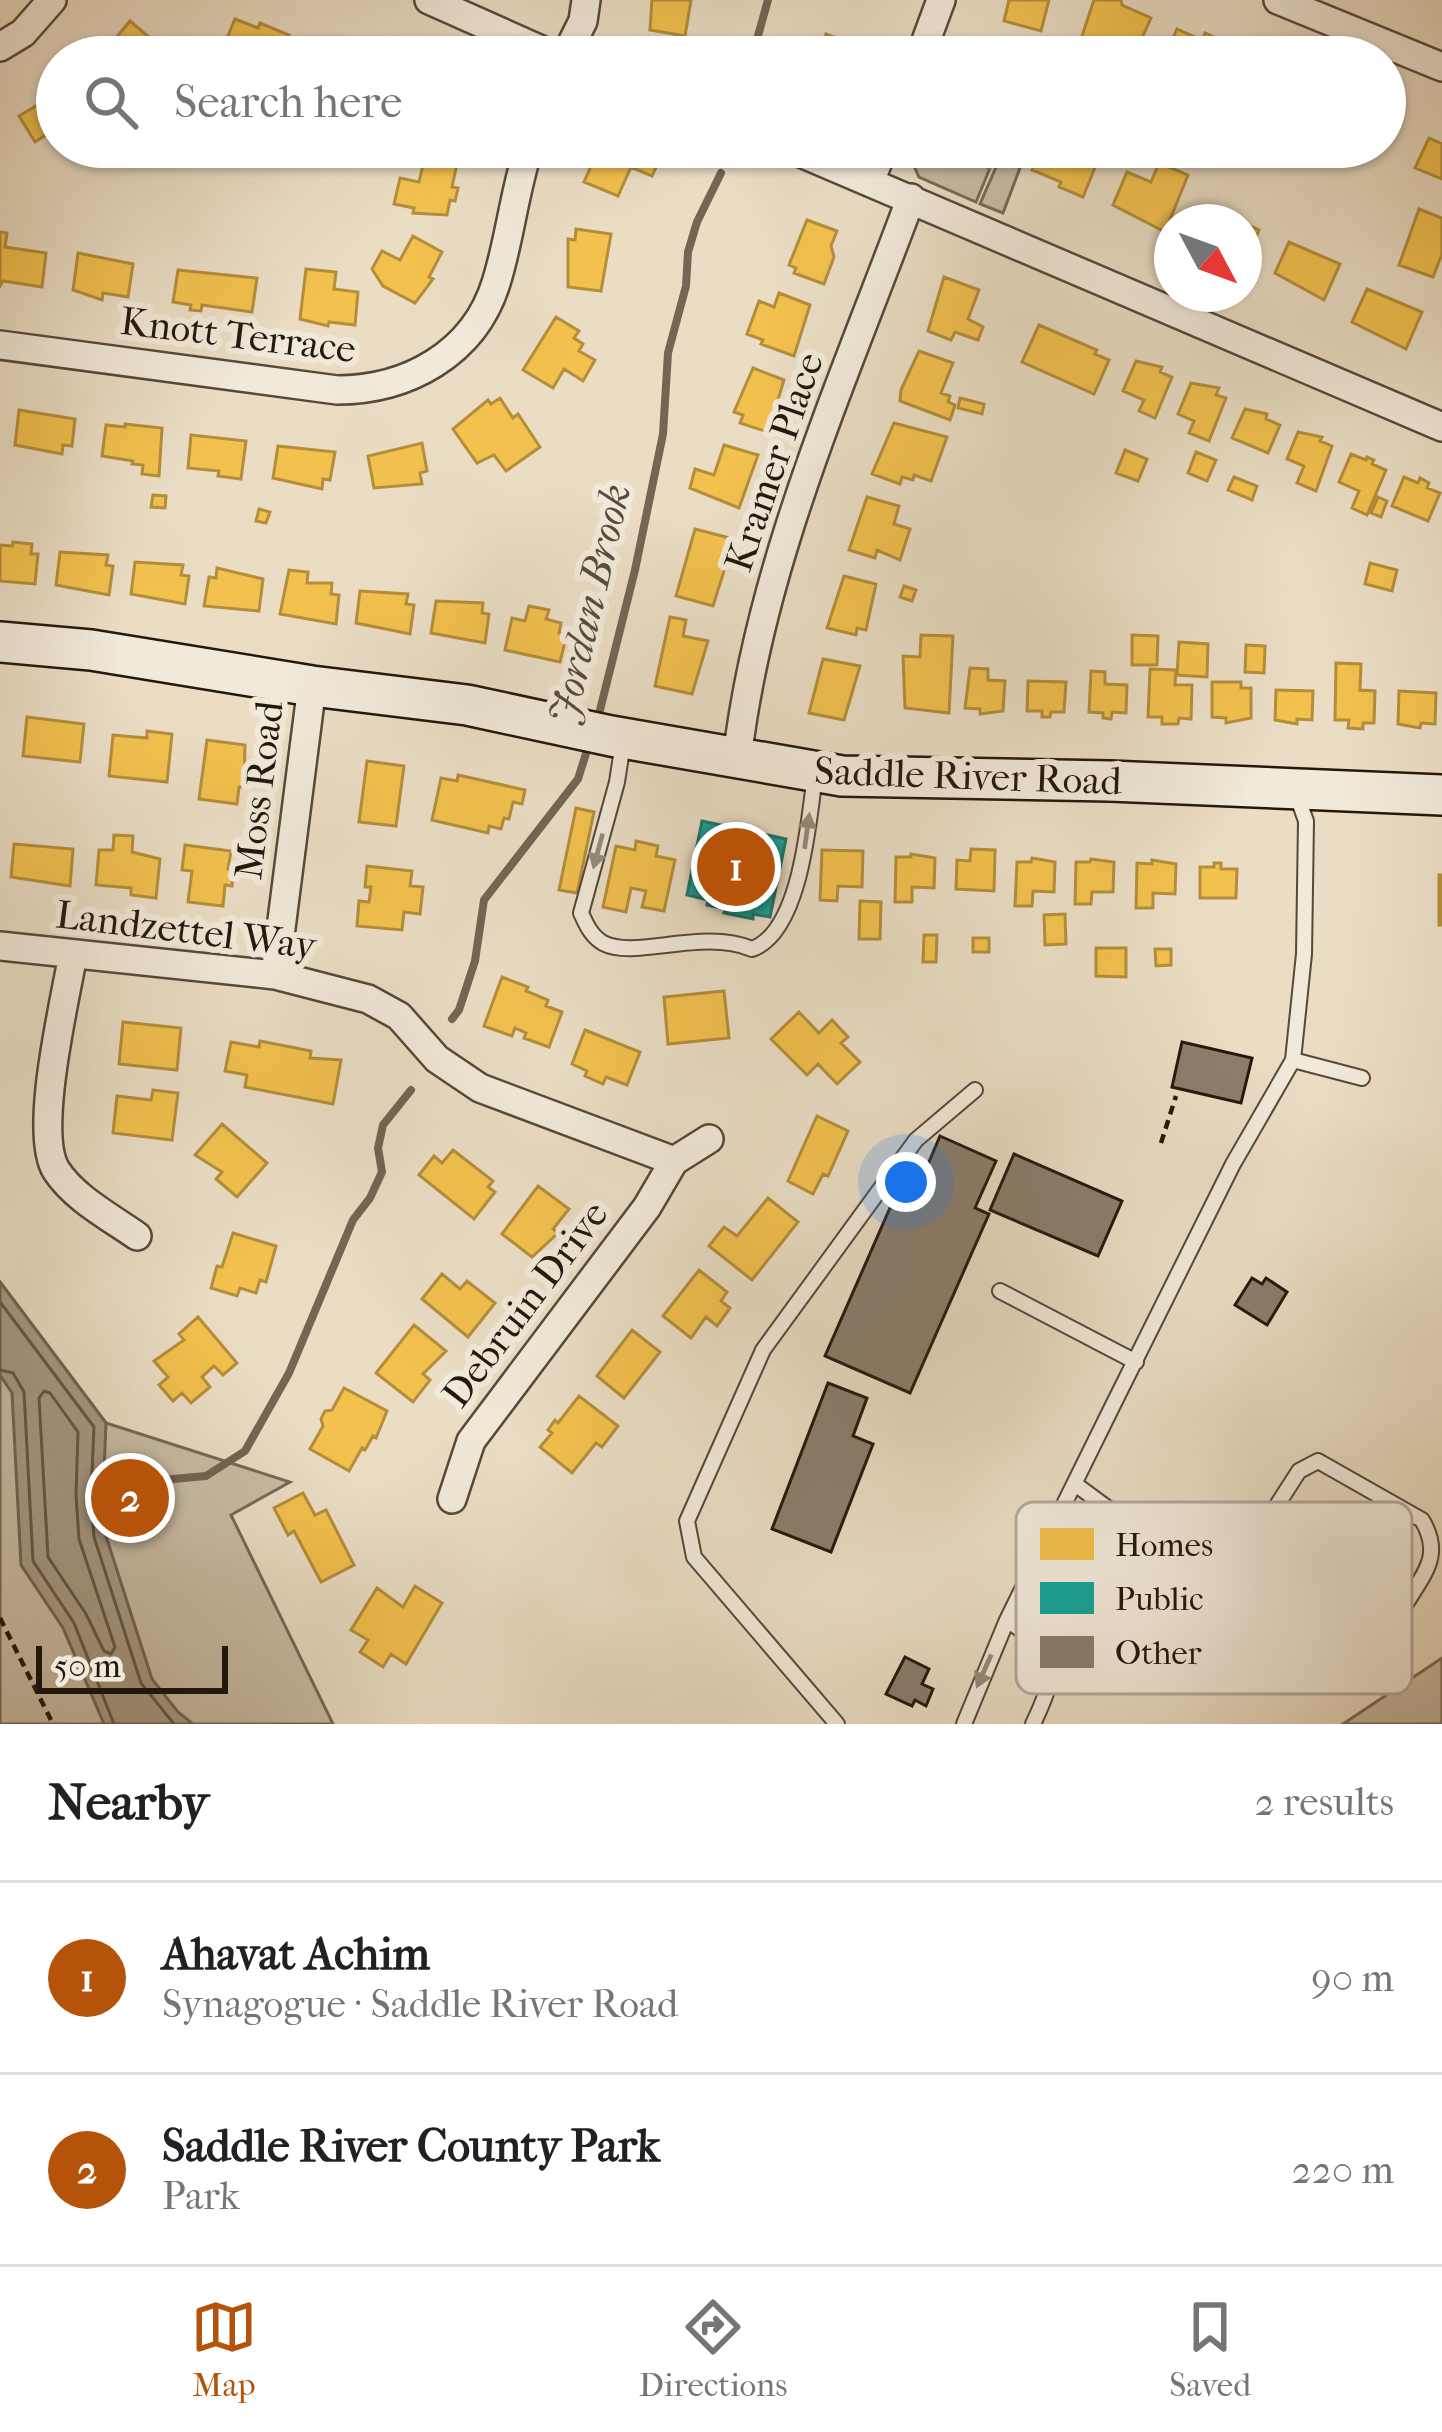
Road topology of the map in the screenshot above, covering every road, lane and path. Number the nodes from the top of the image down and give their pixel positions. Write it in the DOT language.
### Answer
graph roads {
  1 [pos="52,0"];
  2 [pos="429,0"];
  3 [pos="586,0"];
  4 [pos="941,0"];
  5 [pos="1278,0"];
  6 [pos="512,36"];
  7 [pos="574,36"];
  8 [pos="928,36"];
  9 [pos="1366,36"];
  10 [pos="0,47"];
  11 [pos="1406,52"];
  12 [pos="1442,67"];
  13 [pos="523,168"];
  14 [pos="838,168"];
  15 [pos="875,168"];
  16 [pos="870,181"];
  17 [pos="911,198"];
  18 [pos="0,345"];
  19 [pos="1441,424"];
  20 [pos="0,642"];
  21 [pos="312,686"];
  22 [pos="604,734"];
  23 [pos="737,759"];
  24 [pos="816,772"];
  25 [pos="1295,792"];
  26 [pos="1442,795"];
  27 [pos="0,946"];
  28 [pos="73,954"];
  29 [pos="275,975"];
  30 [pos="1294,1060"];
  31 [pos="1362,1078"];
  32 [pos="975,1090"];
  33 [pos="1176,1096"];
  34 [pos="709,1139"];
  35 [pos="1161,1143"];
  36 [pos="674,1162"];
  37 [pos="137,1236"];
  38 [pos="1000,1291"];
  39 [pos="1136,1361"];
  40 [pos="1076,1484"];
  41 [pos="452,1499"];
  42 [pos="1067,1502"];
  43 [pos="1102,1502"];
  44 [pos="1280,1502"];
  45 [pos="1390,1502"];
  46 [pos="1412,1514"];
  47 [pos="1412,1594"];
  48 [pos="1016,1602"];
  49 [pos="0,1618"];
  50 [pos="1007,1620"];
  51 [pos="1016,1626"];
  52 [pos="1045,1694"];
  53 [pos="53,1724"];
  54 [pos="837,1724"];
  55 [pos="964,1724"];
  56 [pos="1033,1724"];
  1 -- 10 [label="street"];
  2 -- 6 [label="street"];
  3 -- 7 [label="street"];
  4 -- 8 [label="street"];
  5 -- 9 [label="street"];
  11 -- 12 [label="street"];
  13 -- 18 [label="street, Knott Terrace"];
  14 -- 16 [label="street"];
  15 -- 16 [label="street"];
  16 -- 17 [label="street"];
  17 -- 19 [label="street"];
  17 -- 23 [label="street, Kramer Place"];
  20 -- 21 [label="main road, Saddle River Road"];
  21 -- 22 [label="main road, Saddle River Road"];
  21 -- 29 [label="street, Moss Road"];
  22 -- 23 [label="main road, Saddle River Road"];
  22 -- 24 [label="lane, one-way"];
  23 -- 24 [label="main road, Saddle River Road"];
  24 -- 25 [label="main road, Saddle River Road"];
  25 -- 26 [label="main road, Saddle River Road"];
  25 -- 30 [label="lane"];
  27 -- 28 [label="street, Landzettel Way"];
  28 -- 29 [label="street, Landzettel Way"];
  28 -- 37 [label="street"];
  29 -- 36 [label="street, Landzettel Way"];
  30 -- 31 [label="lane"];
  30 -- 39 [label="lane"];
  32 -- 54 [label="lane"];
  33 -- 35 [label="path"];
  34 -- 36 [label="street"];
  36 -- 41 [label="street, Debruin Drive"];
  38 -- 39 [label="lane"];
  39 -- 40 [label="lane"];
  40 -- 42 [label="lane"];
  40 -- 43 [label="lane"];
  44 -- 45 [label="lane"];
  46 -- 47 [label="lane"];
  48 -- 50 [label="lane"];
  49 -- 53 [label="path"];
  50 -- 51 [label="lane"];
  50 -- 55 [label="lane, one-way"];
  52 -- 56 [label="lane"];
}
